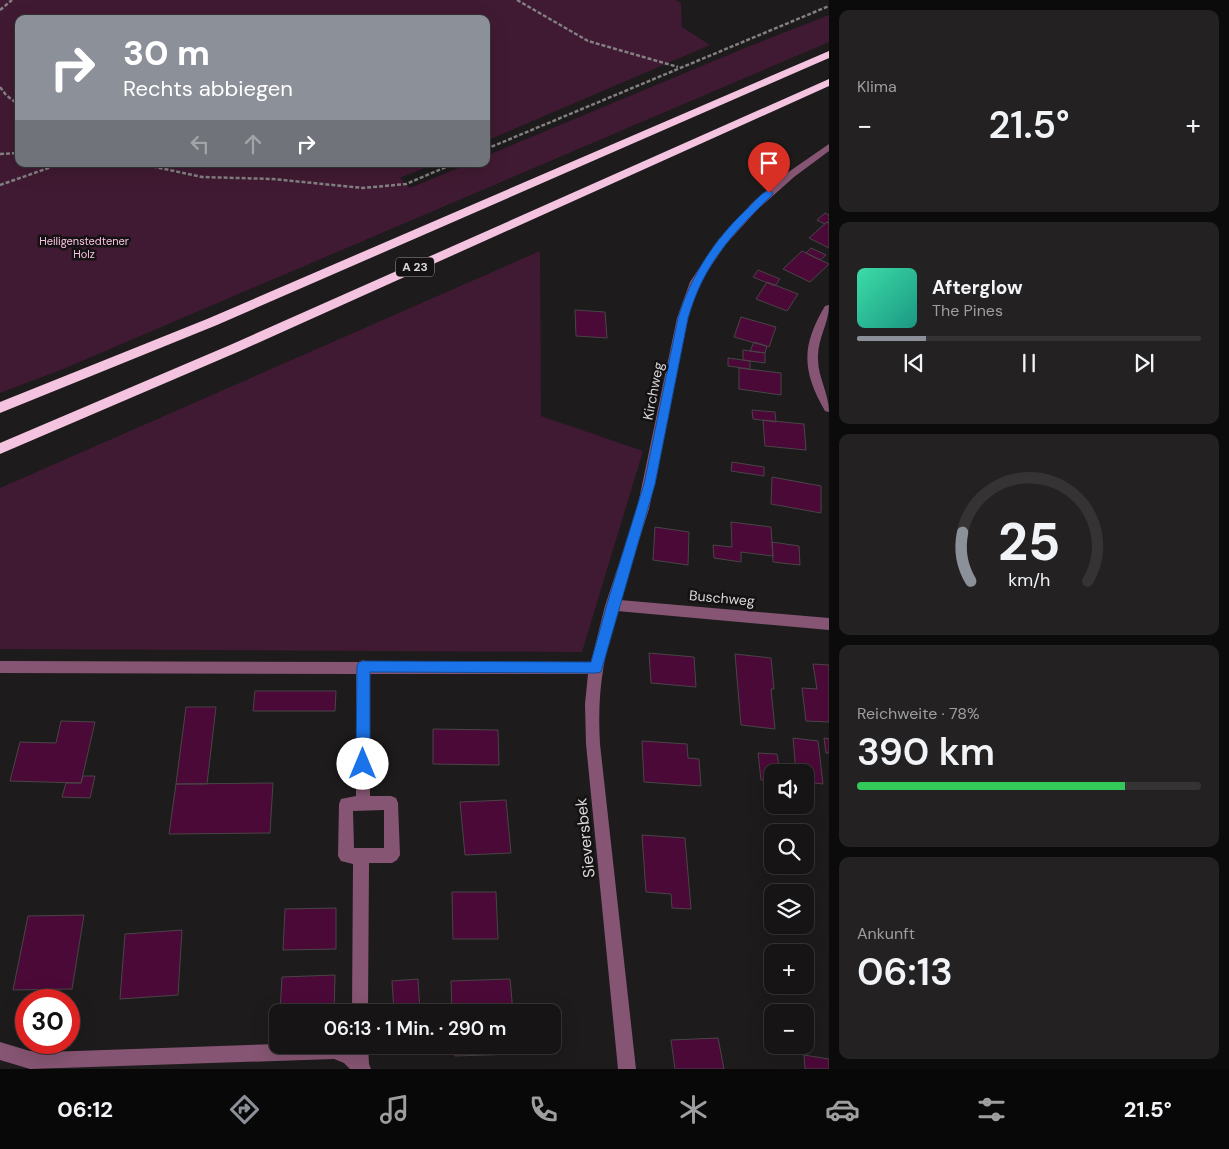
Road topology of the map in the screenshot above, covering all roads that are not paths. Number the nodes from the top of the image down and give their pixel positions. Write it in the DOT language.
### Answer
graph roads {
  1 [pos="829,54"];
  2 [pos="829,82"];
  3 [pos="829,147"];
  4 [pos="829,309"];
  5 [pos="0,408"];
  6 [pos="829,408"];
  7 [pos="0,449"];
  8 [pos="613,604"];
  9 [pos="829,624"];
  10 [pos="364,666"];
  11 [pos="0,667"];
  12 [pos="596,668"];
  13 [pos="363,803"];
  14 [pos="361,856"];
  15 [pos="360,1004"];
  16 [pos="0,1051"];
  17 [pos="360,1054"];
  18 [pos="74,1065"];
  19 [pos="361,1068"];
  20 [pos="627,1069"];
  1 -- 5 [label="highway, A 23"];
  2 -- 7 [label="highway, A 23"];
  3 -- 8 [label="street, Kirchweg"];
  4 -- 6 [label="street"];
  8 -- 9 [label="street, Buschweg"];
  8 -- 12 [label="street, Sieversbek"];
  10 -- 11 [label="street"];
  10 -- 12 [label="street"];
  10 -- 13 [label="street"];
  12 -- 20 [label="street, Sieversbek"];
  13 -- 14 [label="street"];
  13 -- 14 [label="street"];
  14 -- 15 [label="street"];
  16 -- 18 [label="street"];
  17 -- 19 [label="street"];
  18 -- 19 [label="street"];
}
